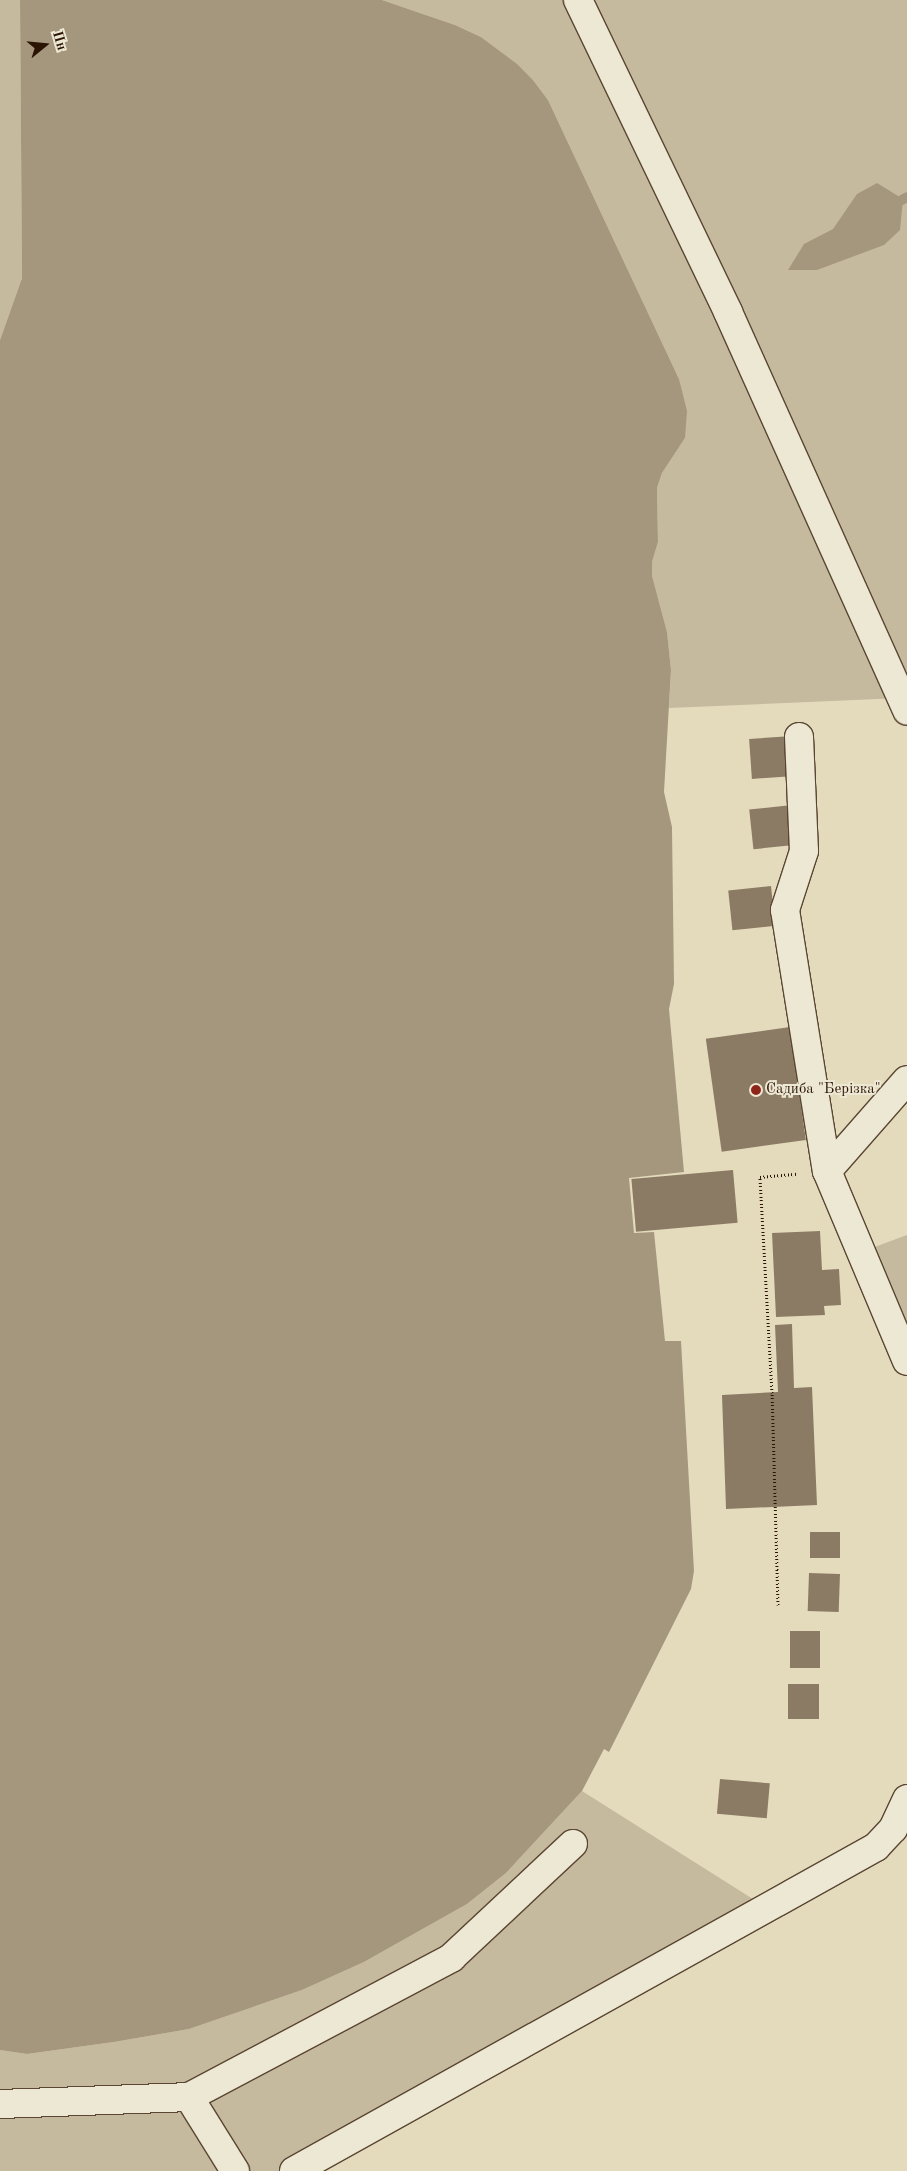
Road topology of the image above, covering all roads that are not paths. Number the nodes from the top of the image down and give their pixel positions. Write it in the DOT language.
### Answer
graph roads {
  1 [pos="578,0"];
  2 [pos="907,711"];
  3 [pos="800,737"];
  4 [pos="907,1080"];
  5 [pos="827,1171"];
  6 [pos="907,1361"];
  7 [pos="907,1799"];
  8 [pos="907,1828"];
  9 [pos="573,1844"];
  10 [pos="876,1847"];
  11 [pos="189,2097"];
  12 [pos="0,2104"];
  13 [pos="235,2171"];
  14 [pos="294,2171"];
  1 -- 2 [label="street"];
  3 -- 5 [label="street"];
  4 -- 5 [label="street"];
  5 -- 6 [label="street"];
  7 -- 10 [label="street"];
  8 -- 10 [label="street"];
  9 -- 11 [label="street"];
  10 -- 14 [label="street"];
  11 -- 12 [label="street"];
  11 -- 13 [label="street"];
}
